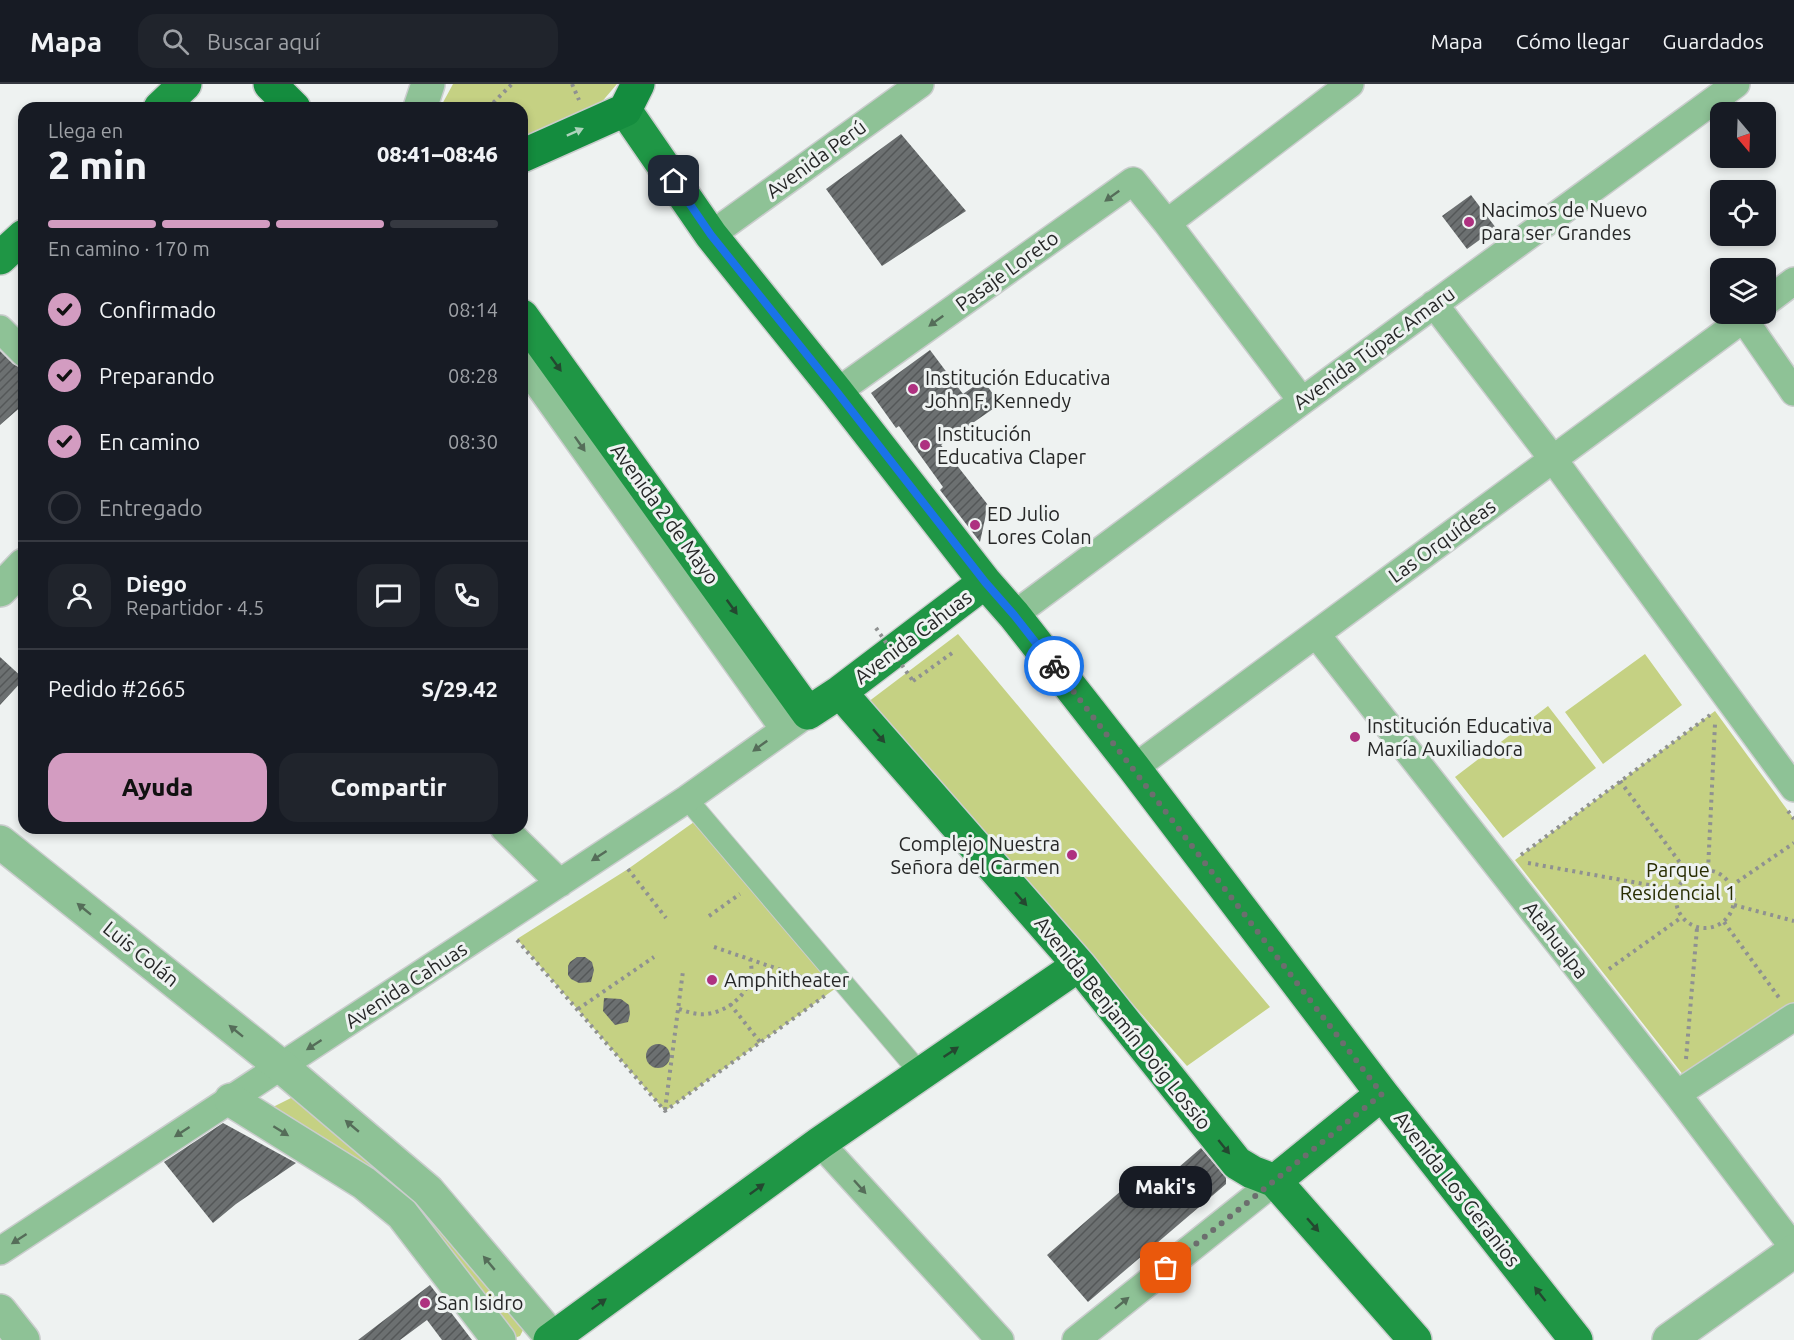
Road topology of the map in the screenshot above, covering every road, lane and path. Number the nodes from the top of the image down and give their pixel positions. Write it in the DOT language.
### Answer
graph roads {
  1 [pos="185,84"];
  2 [pos="270,84"];
  3 [pos="428,84"];
  4 [pos="512,84"];
  5 [pos="920,84"];
  6 [pos="1350,84"];
  7 [pos="1730,86"];
  8 [pos="1322,92"];
  9 [pos="632,97"];
  10 [pos="166,102"];
  11 [pos="288,102"];
  12 [pos="422,102"];
  13 [pos="494,102"];
  14 [pos="528,153"];
  15 [pos="1167,223"];
  16 [pos="711,235"];
  17 [pos="18,242"];
  18 [pos="0,258"];
  19 [pos="1794,281"];
  20 [pos="1776,294"];
  21 [pos="1434,304"];
  22 [pos="1735,324"];
  23 [pos="1751,324"];
  24 [pos="528,325"];
  25 [pos="0,329"];
  26 [pos="18,347"];
  27 [pos="528,370"];
  28 [pos="837,392"];
  29 [pos="1794,392"];
  30 [pos="1302,401"];
  31 [pos="1553,459"];
  32 [pos="18,572"];
  33 [pos="985,582"];
  34 [pos="0,591"];
  35 [pos="1014,615"];
  36 [pos="876,628"];
  37 [pos="1316,634"];
  38 [pos="952,653"];
  39 [pos="840,692"];
  40 [pos="796,721"];
  41 [pos="1134,768"];
  42 [pos="1620,781"];
  43 [pos="687,799"];
  44 [pos="1791,799"];
  45 [pos="1794,819"];
  46 [pos="510,834"];
  47 [pos="0,842"];
  48 [pos="1794,843"];
  49 [pos="1515,860"];
  50 [pos="1526,862"];
  51 [pos="637,863"];
  52 [pos="1708,870"];
  53 [pos="1689,875"];
  54 [pos="757,881"];
  55 [pos="560,883"];
  56 [pos="1731,886"];
  57 [pos="1677,890"];
  58 [pos="1734,905"];
  59 [pos="709,916"];
  60 [pos="1682,917"];
  61 [pos="666,918"];
  62 [pos="1794,921"];
  63 [pos="1724,922"];
  64 [pos="1697,928"];
  65 [pos="517,939"];
  66 [pos="714,947"];
  67 [pos="654,957"];
  68 [pos="750,958"];
  69 [pos="1079,965"];
  70 [pos="682,970"];
  71 [pos="1604,973"];
  72 [pos="843,983"];
  73 [pos="730,1004"];
  74 [pos="578,1009"];
  75 [pos="679,1009"];
  76 [pos="1790,1013"];
  77 [pos="760,1042"];
  78 [pos="1685,1065"];
  79 [pos="282,1067"];
  80 [pos="920,1073"];
  81 [pos="1382,1094"];
  82 [pos="1677,1094"];
  83 [pos="231,1100"];
  84 [pos="665,1111"];
  85 [pos="820,1143"];
  86 [pos="1275,1181"];
  87 [pos="1794,1250"];
  88 [pos="0,1251"];
  89 [pos="0,1311"];
  90 [pos="1092,1335"];
  91 [pos="552,1339"];
  92 [pos="23,1340"];
  93 [pos="499,1340"];
  94 [pos="1000,1340"];
  95 [pos="1415,1340"];
  96 [pos="1576,1340"];
  97 [pos="1669,1340"];
  1 -- 10 [label="main road"];
  2 -- 11 [label="highway"];
  3 -- 12 [label="street"];
  4 -- 13 [label="path"];
  5 -- 16 [label="street, Avenida Perú"];
  6 -- 8 [label="street"];
  7 -- 21 [label="street, Avenida Túpac Amaru"];
  8 -- 15 [label="street"];
  14 -- 9 [label="highway, one-way"];
  9 -- 16 [label="main road, Avenida Los Geranios"];
  15 -- 28 [label="street, Pasaje Loreto, one-way"];
  15 -- 30 [label="street"];
  16 -- 28 [label="main road, Avenida Los Geranios"];
  17 -- 18 [label="main road"];
  19 -- 20 [label="street"];
  21 -- 30 [label="street, Avenida Túpac Amaru"];
  21 -- 31 [label="street"];
  22 -- 31 [label="street, Las Orquídeas"];
  23 -- 29 [label="street"];
  24 -- 40 [label="main road, Avenida 2 de Mayo, one-way"];
  25 -- 26 [label="street"];
  27 -- 40 [label="street, Avenida 2 de Mayo, one-way"];
  28 -- 33 [label="main road, Avenida Los Geranios"];
  30 -- 35 [label="street, Avenida Túpac Amaru"];
  31 -- 37 [label="street, Las Orquídeas"];
  31 -- 44 [label="street"];
  32 -- 34 [label="street"];
  33 -- 35 [label="main road, Avenida Los Geranios"];
  33 -- 39 [label="main road, Avenida Cahuas"];
  35 -- 41 [label="main road, Avenida Los Geranios"];
  36 -- 38 [label="path, bridge"];
  37 -- 41 [label="street, Las Orquídeas"];
  37 -- 82 [label="street, Atahualpa"];
  39 -- 40 [label="main road, Avenida Cahuas"];
  39 -- 69 [label="main road, Avenida Benjamín Doig Lossio, one-way"];
  40 -- 43 [label="street, Avenida Cahuas, one-way"];
  41 -- 81 [label="main road, Avenida Los Geranios"];
  42 -- 53 [label="path"];
  43 -- 54 [label="street"];
  43 -- 55 [label="street, Avenida Cahuas, one-way"];
  44 -- 45 [label="path"];
  46 -- 55 [label="street"];
  79 -- 47 [label="street, Luis Colán, one-way"];
  48 -- 56 [label="path"];
  49 -- 52 [label="path"];
  50 -- 57 [label="path"];
  51 -- 61 [label="path"];
  52 -- 53 [label="path"];
  52 -- 56 [label="path"];
  53 -- 57 [label="path"];
  54 -- 59 [label="path"];
  54 -- 72 [label="street"];
  55 -- 79 [label="street, Avenida Cahuas, one-way"];
  56 -- 58 [label="path"];
  57 -- 60 [label="path"];
  58 -- 62 [label="path"];
  58 -- 63 [label="path"];
  60 -- 64 [label="path"];
  60 -- 71 [label="path"];
  63 -- 64 [label="path"];
  63 -- 76 [label="path"];
  64 -- 78 [label="path"];
  65 -- 74 [label="path"];
  66 -- 68 [label="path"];
  67 -- 74 [label="path"];
  68 -- 72 [label="path"];
  68 -- 73 [label="path"];
  80 -- 69 [label="main road, one-way"];
  69 -- 86 [label="main road, Avenida Benjamín Doig Lossio, one-way"];
  70 -- 75 [label="path"];
  72 -- 77 [label="path"];
  72 -- 80 [label="street"];
  73 -- 75 [label="path"];
  73 -- 77 [label="path"];
  74 -- 84 [label="path"];
  75 -- 84 [label="path"];
  76 -- 82 [label="street"];
  77 -- 84 [label="path"];
  79 -- 83 [label="street, Avenida Cahuas"];
  91 -- 79 [label="street, Luis Colán, one-way"];
  80 -- 85 [label="main road"];
  81 -- 86 [label="main road"];
  96 -- 81 [label="main road, Avenida Los Geranios, one-way"];
  82 -- 87 [label="street, Atahualpa"];
  83 -- 88 [label="street, Avenida Cahuas, one-way"];
  83 -- 93 [label="street, one-way"];
  91 -- 85 [label="main road, one-way"];
  85 -- 94 [label="street, one-way"];
  90 -- 86 [label="street, one-way"];
  86 -- 95 [label="main road, Avenida Benjamín Doig Lossio, one-way"];
  87 -- 97 [label="street"];
  89 -- 92 [label="street"];
}
